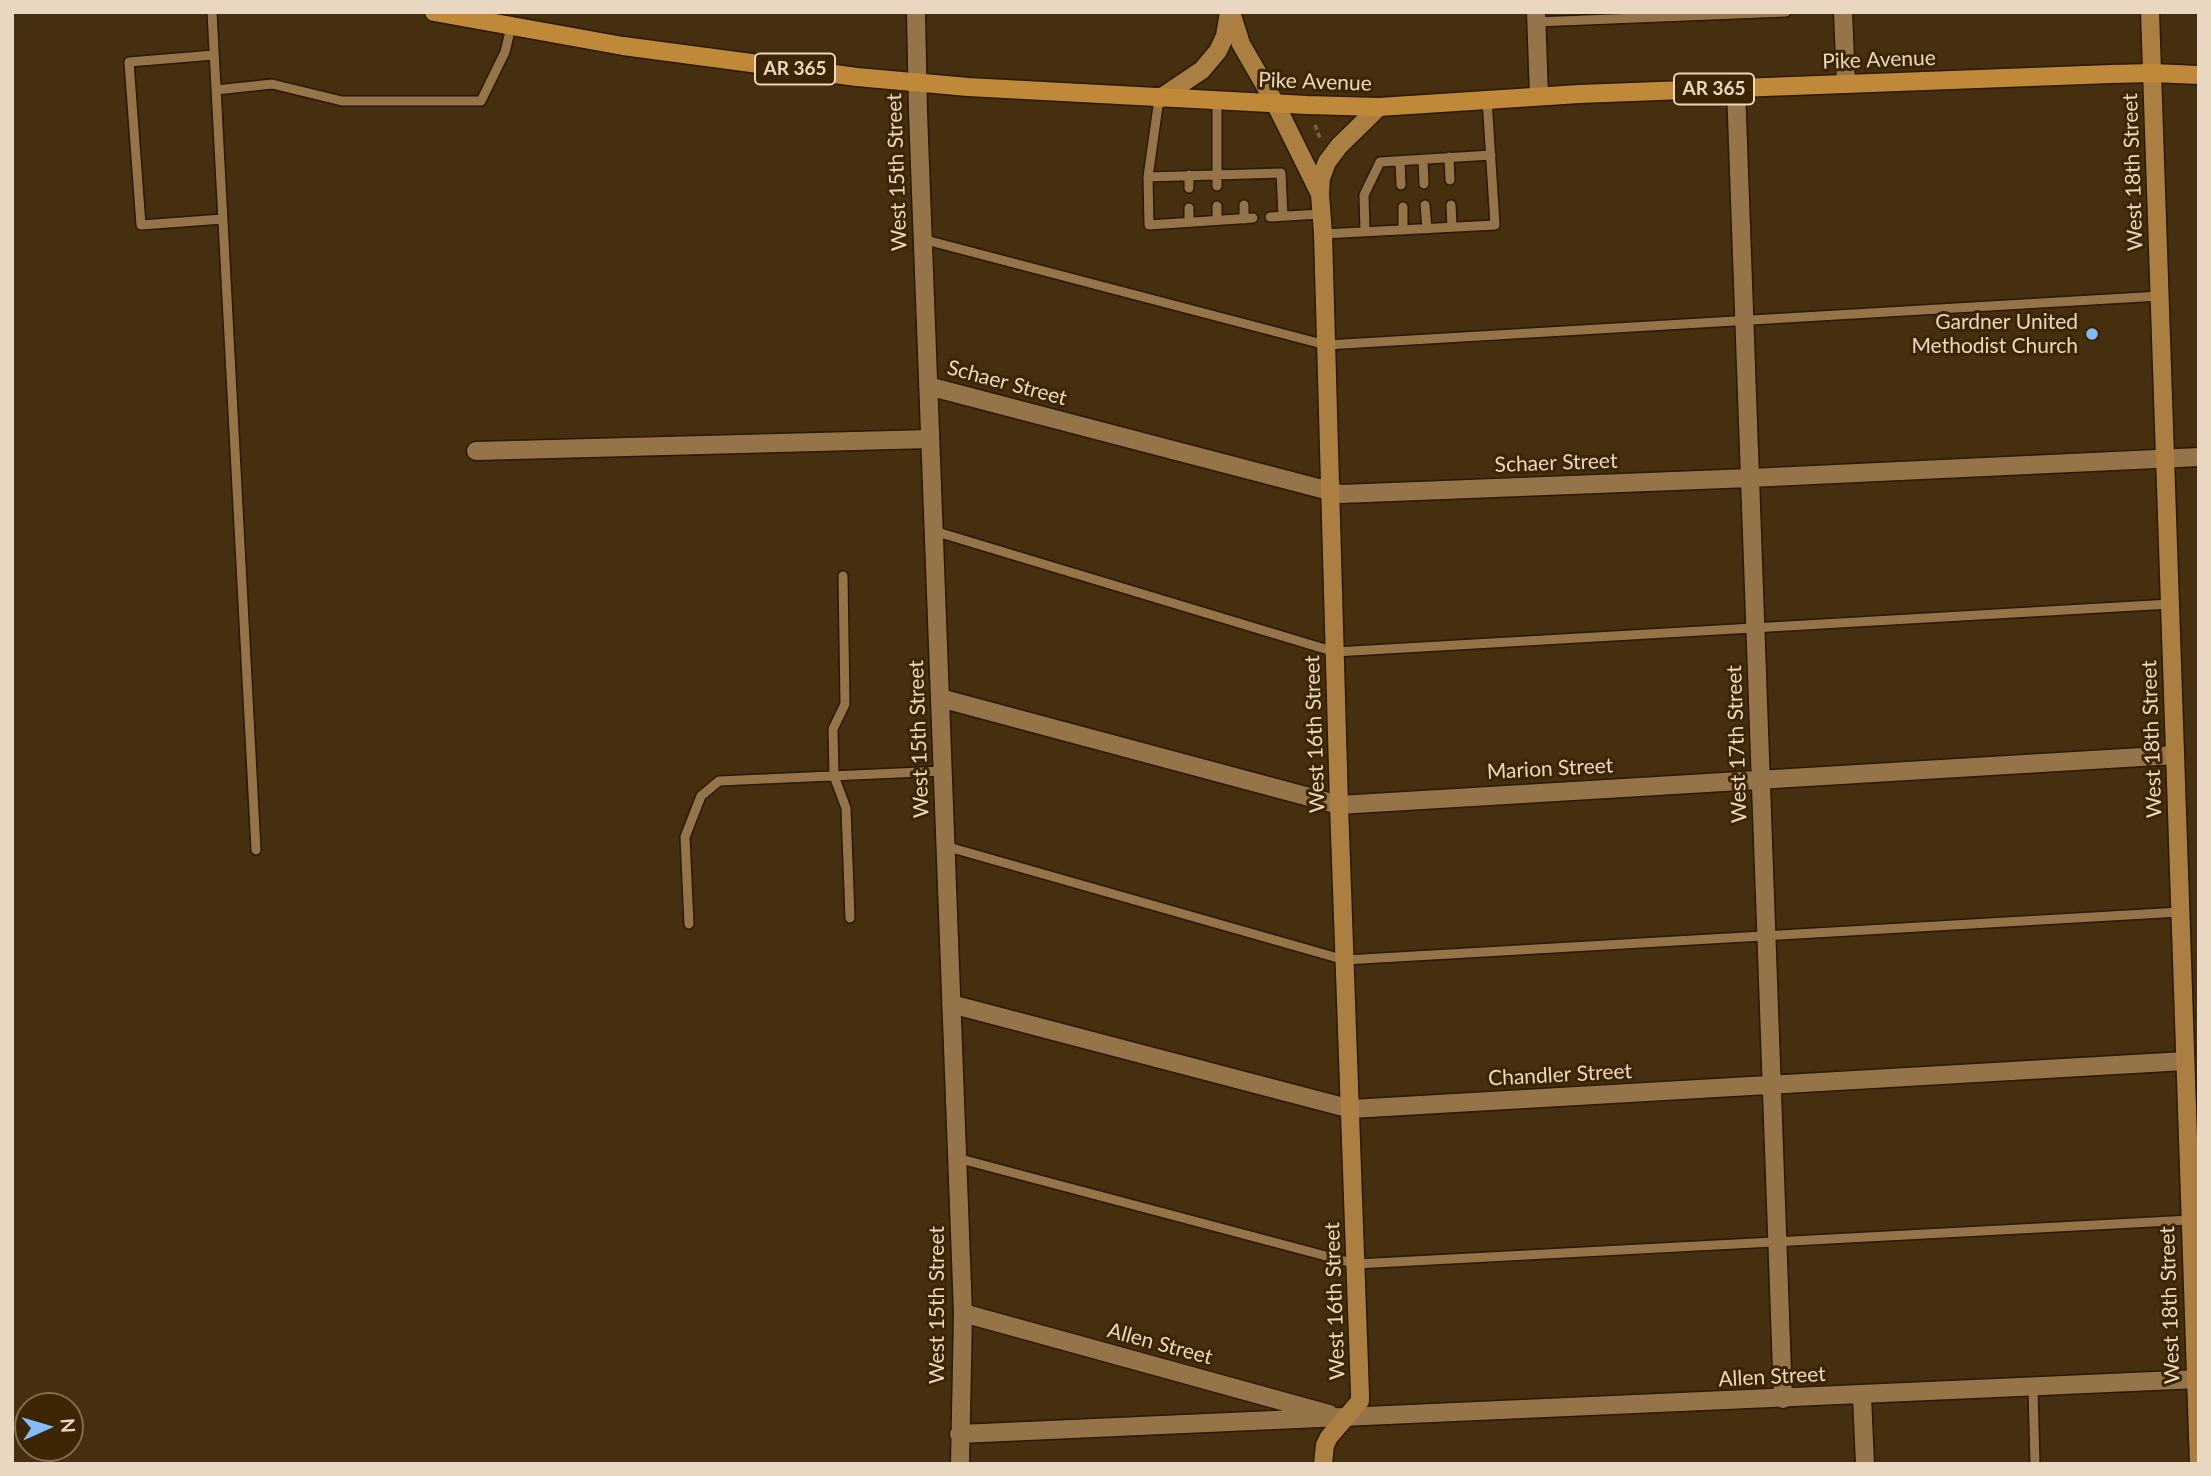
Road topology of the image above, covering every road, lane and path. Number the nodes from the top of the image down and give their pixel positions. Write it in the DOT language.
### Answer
graph roads {
  1 [pos="212,12"];
  2 [pos="434,12"];
  3 [pos="916,12"];
  4 [pos="1230,12"];
  5 [pos="1786,12"];
  6 [pos="1843,12"];
  7 [pos="2150,12"];
  8 [pos="1536,17"];
  9 [pos="512,27"];
  10 [pos="214,55"];
  11 [pos="2153,73"];
  12 [pos="2199,75"];
  13 [pos="917,83"];
  14 [pos="1846,84"];
  15 [pos="1736,88"];
  16 [pos="216,90"];
  17 [pos="1539,96"];
  18 [pos="1159,99"];
  19 [pos="1488,99"];
  20 [pos="1217,101"];
  21 [pos="1275,103"];
  22 [pos="1379,107"];
  23 [pos="1315,125"];
  24 [pos="1320,138"];
  25 [pos="1491,155"];
  26 [pos="1449,157"];
  27 [pos="1423,159"];
  28 [pos="1400,161"];
  29 [pos="1217,175"];
  30 [pos="1189,176"];
  31 [pos="1147,177"];
  32 [pos="1450,180"];
  33 [pos="1424,184"];
  34 [pos="1401,185"];
  35 [pos="1217,186"];
  36 [pos="1189,188"];
  37 [pos="1320,194"];
  38 [pos="1244,205"];
  39 [pos="1425,205"];
  40 [pos="1451,205"];
  41 [pos="1217,206"];
  42 [pos="1403,207"];
  43 [pos="1189,208"];
  44 [pos="1321,214"];
  45 [pos="1283,216"];
  46 [pos="1270,217"];
  47 [pos="223,219"];
  48 [pos="1217,220"];
  49 [pos="1189,222"];
  50 [pos="1452,228"];
  51 [pos="1427,229"];
  52 [pos="1403,230"];
  53 [pos="1365,231"];
  54 [pos="1323,234"];
  55 [pos="922,239"];
  56 [pos="2160,296"];
  57 [pos="1745,320"];
  58 [pos="1326,345"];
  59 [pos="928,386"];
  60 [pos="930,439"];
  61 [pos="476,451"];
  62 [pos="2199,457"];
  63 [pos="2165,458"];
  64 [pos="1750,478"];
  65 [pos="1331,491"];
  66 [pos="934,531"];
  67 [pos="843,576"];
  68 [pos="2170,604"];
  69 [pos="1755,628"];
  70 [pos="1335,652"];
  71 [pos="940,698"];
  72 [pos="2175,755"];
  73 [pos="943,771"];
  74 [pos="834,776"];
  75 [pos="1761,780"];
  76 [pos="1339,805"];
  77 [pos="945,846"];
  78 [pos="256,850"];
  79 [pos="2180,912"];
  80 [pos="850,918"];
  81 [pos="690,924"];
  82 [pos="1766,936"];
  83 [pos="1345,960"];
  84 [pos="951,1004"];
  85 [pos="2185,1061"];
  86 [pos="1772,1085"];
  87 [pos="1351,1109"];
  88 [pos="957,1158"];
  89 [pos="2190,1220"];
  90 [pos="1777,1242"];
  91 [pos="1356,1264"];
  92 [pos="963,1313"];
  93 [pos="2197,1380"];
  94 [pos="2033,1388"];
  95 [pos="1862,1396"];
  96 [pos="1783,1399"];
  97 [pos="1346,1419"];
  98 [pos="959,1434"];
  99 [pos="960,1464"];
  100 [pos="1323,1464"];
  101 [pos="1865,1464"];
  102 [pos="2035,1464"];
  103 [pos="2199,1464"];
  1 -- 10 [label="lane"];
  2 -- 9 [label="main road, Pike Avenue / AR 365"];
  3 -- 13 [label="street, West 15th Street"];
  4 -- 18 [label="street"];
  4 -- 21 [label="street, West 16th Street"];
  5 -- 8 [label="lane"];
  6 -- 14 [label="street"];
  7 -- 11 [label="street, West 18th Street"];
  8 -- 17 [label="street"];
  9 -- 13 [label="main road, Pike Avenue / AR 365"];
  9 -- 16 [label="lane"];
  10 -- 16 [label="lane"];
  10 -- 47 [label="lane"];
  11 -- 12 [label="main road, Pike Avenue / AR 365"];
  11 -- 14 [label="main road, Pike Avenue / AR 365"];
  11 -- 56 [label="street, West 18th Street"];
  13 -- 18 [label="main road, Pike Avenue / AR 365"];
  13 -- 55 [label="street, West 15th Street"];
  14 -- 15 [label="main road, Pike Avenue / AR 365"];
  15 -- 17 [label="main road, Pike Avenue / AR 365"];
  15 -- 57 [label="street, West 17th Street"];
  16 -- 47 [label="lane"];
  17 -- 19 [label="main road, Pike Avenue / AR 365"];
  18 -- 20 [label="main road, Pike Avenue / AR 365"];
  18 -- 31 [label="lane"];
  19 -- 22 [label="main road, Pike Avenue / AR 365"];
  19 -- 25 [label="lane"];
  20 -- 21 [label="main road, Pike Avenue / AR 365"];
  20 -- 29 [label="lane"];
  21 -- 22 [label="main road, Pike Avenue / AR 365"];
  21 -- 37 [label="street, West 16th Street"];
  22 -- 37 [label="street"];
  23 -- 24 [label="path"];
  25 -- 26 [label="lane"];
  25 -- 50 [label="lane"];
  26 -- 27 [label="lane"];
  26 -- 32 [label="lane"];
  27 -- 28 [label="lane"];
  27 -- 33 [label="lane"];
  28 -- 34 [label="lane"];
  28 -- 53 [label="lane"];
  29 -- 30 [label="lane"];
  29 -- 35 [label="lane"];
  29 -- 45 [label="lane"];
  30 -- 31 [label="lane"];
  30 -- 36 [label="lane"];
  31 -- 49 [label="lane"];
  37 -- 44 [label="street, West 16th Street"];
  38 -- 48 [label="lane"];
  39 -- 51 [label="lane"];
  40 -- 50 [label="lane"];
  41 -- 48 [label="lane"];
  42 -- 52 [label="lane"];
  43 -- 49 [label="lane"];
  44 -- 45 [label="lane"];
  44 -- 54 [label="street, West 16th Street"];
  45 -- 46 [label="lane"];
  47 -- 78 [label="lane"];
  48 -- 49 [label="lane"];
  50 -- 51 [label="lane"];
  51 -- 52 [label="lane"];
  52 -- 53 [label="lane"];
  53 -- 54 [label="lane"];
  54 -- 58 [label="street, West 16th Street"];
  55 -- 58 [label="lane"];
  55 -- 59 [label="street, West 15th Street"];
  56 -- 57 [label="lane"];
  56 -- 63 [label="street, West 18th Street"];
  57 -- 58 [label="lane"];
  57 -- 64 [label="street, West 17th Street"];
  58 -- 65 [label="street, West 16th Street"];
  59 -- 60 [label="street, West 15th Street"];
  59 -- 65 [label="street, Schaer Street"];
  60 -- 61 [label="street"];
  60 -- 66 [label="street, West 15th Street"];
  62 -- 63 [label="street, Schaer Street"];
  63 -- 64 [label="street, Schaer Street"];
  63 -- 68 [label="street, West 18th Street"];
  64 -- 65 [label="street, Schaer Street"];
  64 -- 69 [label="street, West 17th Street"];
  65 -- 70 [label="street, West 16th Street"];
  66 -- 70 [label="lane"];
  66 -- 71 [label="street, West 15th Street"];
  67 -- 74 [label="lane"];
  68 -- 69 [label="lane"];
  68 -- 72 [label="street, West 18th Street"];
  69 -- 70 [label="lane"];
  69 -- 75 [label="street, West 17th Street"];
  70 -- 76 [label="street, West 16th Street"];
  71 -- 73 [label="street, West 15th Street"];
  71 -- 76 [label="street, Marion Street"];
  72 -- 75 [label="street, Marion Street"];
  72 -- 79 [label="street, West 18th Street"];
  73 -- 74 [label="lane"];
  73 -- 77 [label="street, West 15th Street"];
  74 -- 80 [label="lane"];
  74 -- 81 [label="lane"];
  75 -- 76 [label="street, Marion Street"];
  75 -- 82 [label="street, West 17th Street"];
  76 -- 83 [label="street, West 16th Street"];
  77 -- 83 [label="lane"];
  77 -- 84 [label="street, West 15th Street"];
  79 -- 82 [label="lane"];
  79 -- 85 [label="street, West 18th Street"];
  82 -- 83 [label="lane"];
  82 -- 86 [label="street, West 17th Street"];
  83 -- 87 [label="street, West 16th Street"];
  84 -- 87 [label="street, Chandler Street"];
  84 -- 88 [label="street, West 15th Street"];
  85 -- 86 [label="street, Chandler Street"];
  85 -- 89 [label="street, West 18th Street"];
  86 -- 87 [label="street, Chandler Street"];
  86 -- 90 [label="street, West 17th Street"];
  87 -- 91 [label="street, West 16th Street"];
  88 -- 91 [label="lane"];
  88 -- 92 [label="street, West 15th Street"];
  89 -- 90 [label="lane"];
  89 -- 93 [label="street, West 18th Street"];
  90 -- 91 [label="lane"];
  90 -- 96 [label="street, West 17th Street"];
  91 -- 97 [label="street, West 16th Street"];
  92 -- 97 [label="street, Allen Street"];
  92 -- 98 [label="street, West 15th Street"];
  93 -- 94 [label="street, Allen Street"];
  93 -- 103 [label="street, West 18th Street"];
  94 -- 95 [label="street, Allen Street"];
  94 -- 102 [label="lane"];
  95 -- 96 [label="street, Allen Street"];
  95 -- 101 [label="street"];
  96 -- 97 [label="street, Allen Street"];
  97 -- 98 [label="street, Allen Street"];
  97 -- 100 [label="street, West 16th Street"];
  98 -- 99 [label="street, West 15th Street"];
}
